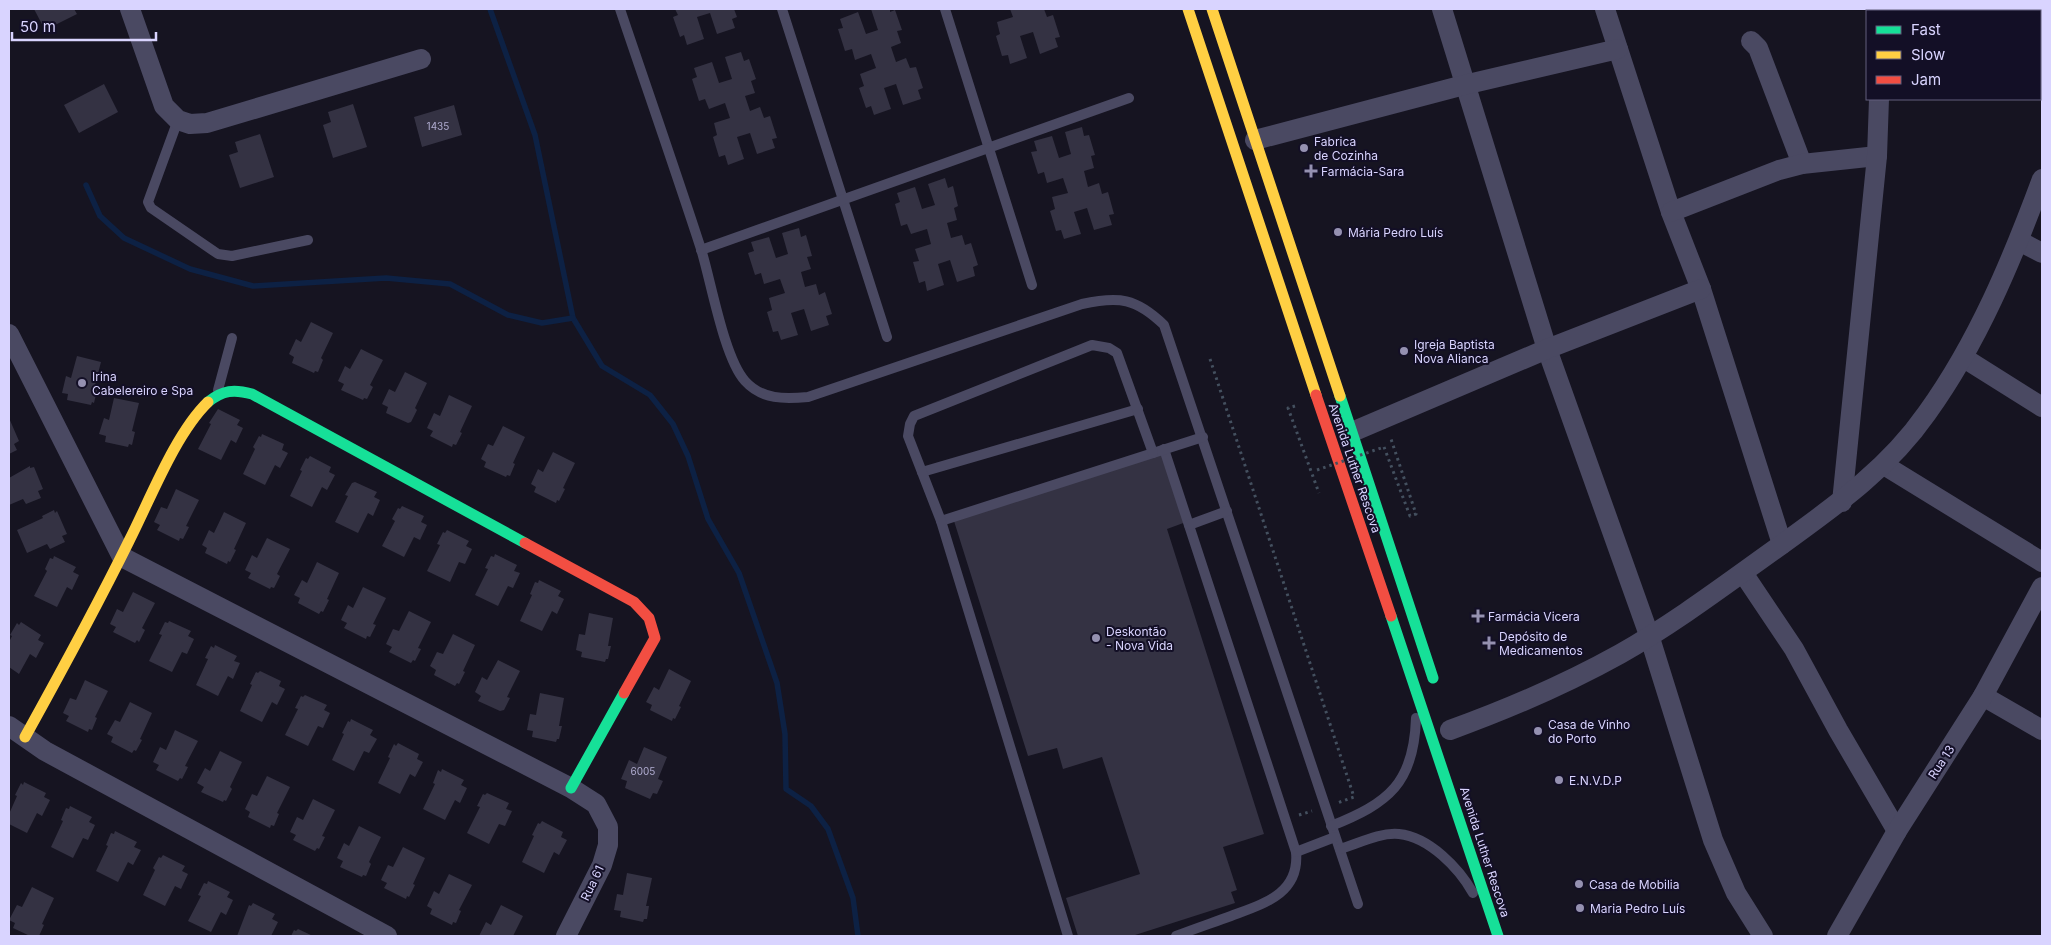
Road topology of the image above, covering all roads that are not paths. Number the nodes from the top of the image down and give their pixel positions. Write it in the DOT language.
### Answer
graph roads {
  1 [pos="130,9"];
  2 [pos="620,9"];
  3 [pos="782,9"];
  4 [pos="945,9"];
  5 [pos="1188,9"];
  6 [pos="1212,9"];
  7 [pos="1442,9"];
  8 [pos="1605,9"];
  9 [pos="1751,41"];
  10 [pos="1618,49"];
  11 [pos="421,59"];
  12 [pos="1464,85"];
  13 [pos="1129,98"];
  14 [pos="1879,100"];
  15 [pos="178,120"];
  16 [pos="1255,140"];
  17 [pos="989,148"];
  18 [pos="1877,156"];
  19 [pos="1802,164"];
  20 [pos="2042,179"];
  21 [pos="844,200"];
  22 [pos="1670,212"];
  23 [pos="308,240"];
  24 [pos="2019,241"];
  25 [pos="701,250"];
  26 [pos="2042,253"];
  27 [pos="1032,285"];
  28 [pos="1701,289"];
  29 [pos="9,334"];
  30 [pos="888,337"];
  31 [pos="232,338"];
  32 [pos="1547,349"];
  33 [pos="1964,358"];
  34 [pos="218,394"];
  35 [pos="2042,407"];
  36 [pos="1138,408"];
  37 [pos="1352,432"];
  38 [pos="1203,437"];
  39 [pos="1164,450"];
  40 [pos="1153,453"];
  41 [pos="1884,465"];
  42 [pos="922,472"];
  43 [pos="1842,502"];
  44 [pos="1227,511"];
  45 [pos="941,522"];
  46 [pos="1189,525"];
  47 [pos="1782,544"];
  48 [pos="122,557"];
  49 [pos="2042,562"];
  50 [pos="1743,573"];
  51 [pos="2042,587"];
  52 [pos="1650,635"];
  53 [pos="1417,690"];
  54 [pos="1438,693"];
  55 [pos="1983,696"];
  56 [pos="1450,730"];
  57 [pos="2042,730"];
  58 [pos="17,732"];
  59 [pos="571,788"];
  60 [pos="1332,826"];
  61 [pos="1897,831"];
  62 [pos="1335,837"];
  63 [pos="1340,849"];
  64 [pos="1296,852"];
  65 [pos="1358,904"];
  66 [pos="387,936"];
  67 [pos="566,936"];
  68 [pos="1068,936"];
  69 [pos="1176,936"];
  70 [pos="1497,936"];
  71 [pos="1763,936"];
  72 [pos="1837,936"];
  1 -- 15 [label="street"];
  2 -- 25 [label="lane"];
  3 -- 21 [label="lane"];
  4 -- 17 [label="lane"];
  5 -- 53 [label="main road, Avenida Luther Rescova"];
  6 -- 16 [label="main road, Avenida Luther Rescova"];
  7 -- 12 [label="street"];
  8 -- 10 [label="street"];
  9 -- 19 [label="street"];
  10 -- 12 [label="street"];
  10 -- 22 [label="street"];
  11 -- 15 [label="street"];
  12 -- 16 [label="street"];
  12 -- 32 [label="street"];
  13 -- 17 [label="lane"];
  14 -- 18 [label="street"];
  15 -- 23 [label="lane"];
  16 -- 37 [label="main road, Avenida Luther Rescova"];
  17 -- 21 [label="lane"];
  17 -- 27 [label="lane"];
  18 -- 19 [label="street"];
  18 -- 43 [label="street"];
  19 -- 22 [label="street"];
  20 -- 24 [label="street"];
  21 -- 25 [label="lane"];
  21 -- 30 [label="lane"];
  22 -- 28 [label="street"];
  24 -- 26 [label="street"];
  24 -- 33 [label="street"];
  25 -- 38 [label="lane"];
  28 -- 32 [label="street"];
  28 -- 47 [label="street"];
  29 -- 48 [label="street"];
  31 -- 34 [label="lane"];
  32 -- 37 [label="street"];
  32 -- 52 [label="street"];
  33 -- 35 [label="street"];
  33 -- 41 [label="street"];
  34 -- 48 [label="main road"];
  34 -- 59 [label="main road"];
  36 -- 40 [label="lane"];
  36 -- 42 [label="lane"];
  36 -- 42 [label="lane"];
  37 -- 54 [label="main road, Avenida Luther Rescova"];
  38 -- 39 [label="lane"];
  38 -- 44 [label="lane"];
  39 -- 40 [label="lane"];
  39 -- 46 [label="lane"];
  40 -- 45 [label="lane"];
  41 -- 43 [label="street"];
  41 -- 49 [label="street"];
  42 -- 45 [label="lane"];
  43 -- 47 [label="street"];
  44 -- 46 [label="lane"];
  44 -- 60 [label="lane"];
  45 -- 68 [label="lane"];
  46 -- 64 [label="lane"];
  47 -- 50 [label="street"];
  48 -- 58 [label="main road"];
  48 -- 59 [label="street"];
  50 -- 52 [label="street"];
  50 -- 61 [label="street"];
  51 -- 55 [label="street, Rua 13"];
  52 -- 56 [label="street"];
  52 -- 71 [label="street"];
  53 -- 60 [label="lane"];
  53 -- 70 [label="main road, Avenida Luther Rescova"];
  55 -- 57 [label="street"];
  55 -- 61 [label="street, Rua 13"];
  58 -- 66 [label="street"];
  59 -- 67 [label="street, Rua 61"];
  60 -- 62 [label="lane"];
  61 -- 72 [label="street, Rua 13"];
  62 -- 63 [label="lane"];
  62 -- 64 [label="lane"];
  63 -- 65 [label="lane"];
  63 -- 70 [label="lane"];
  64 -- 69 [label="lane"];
}
